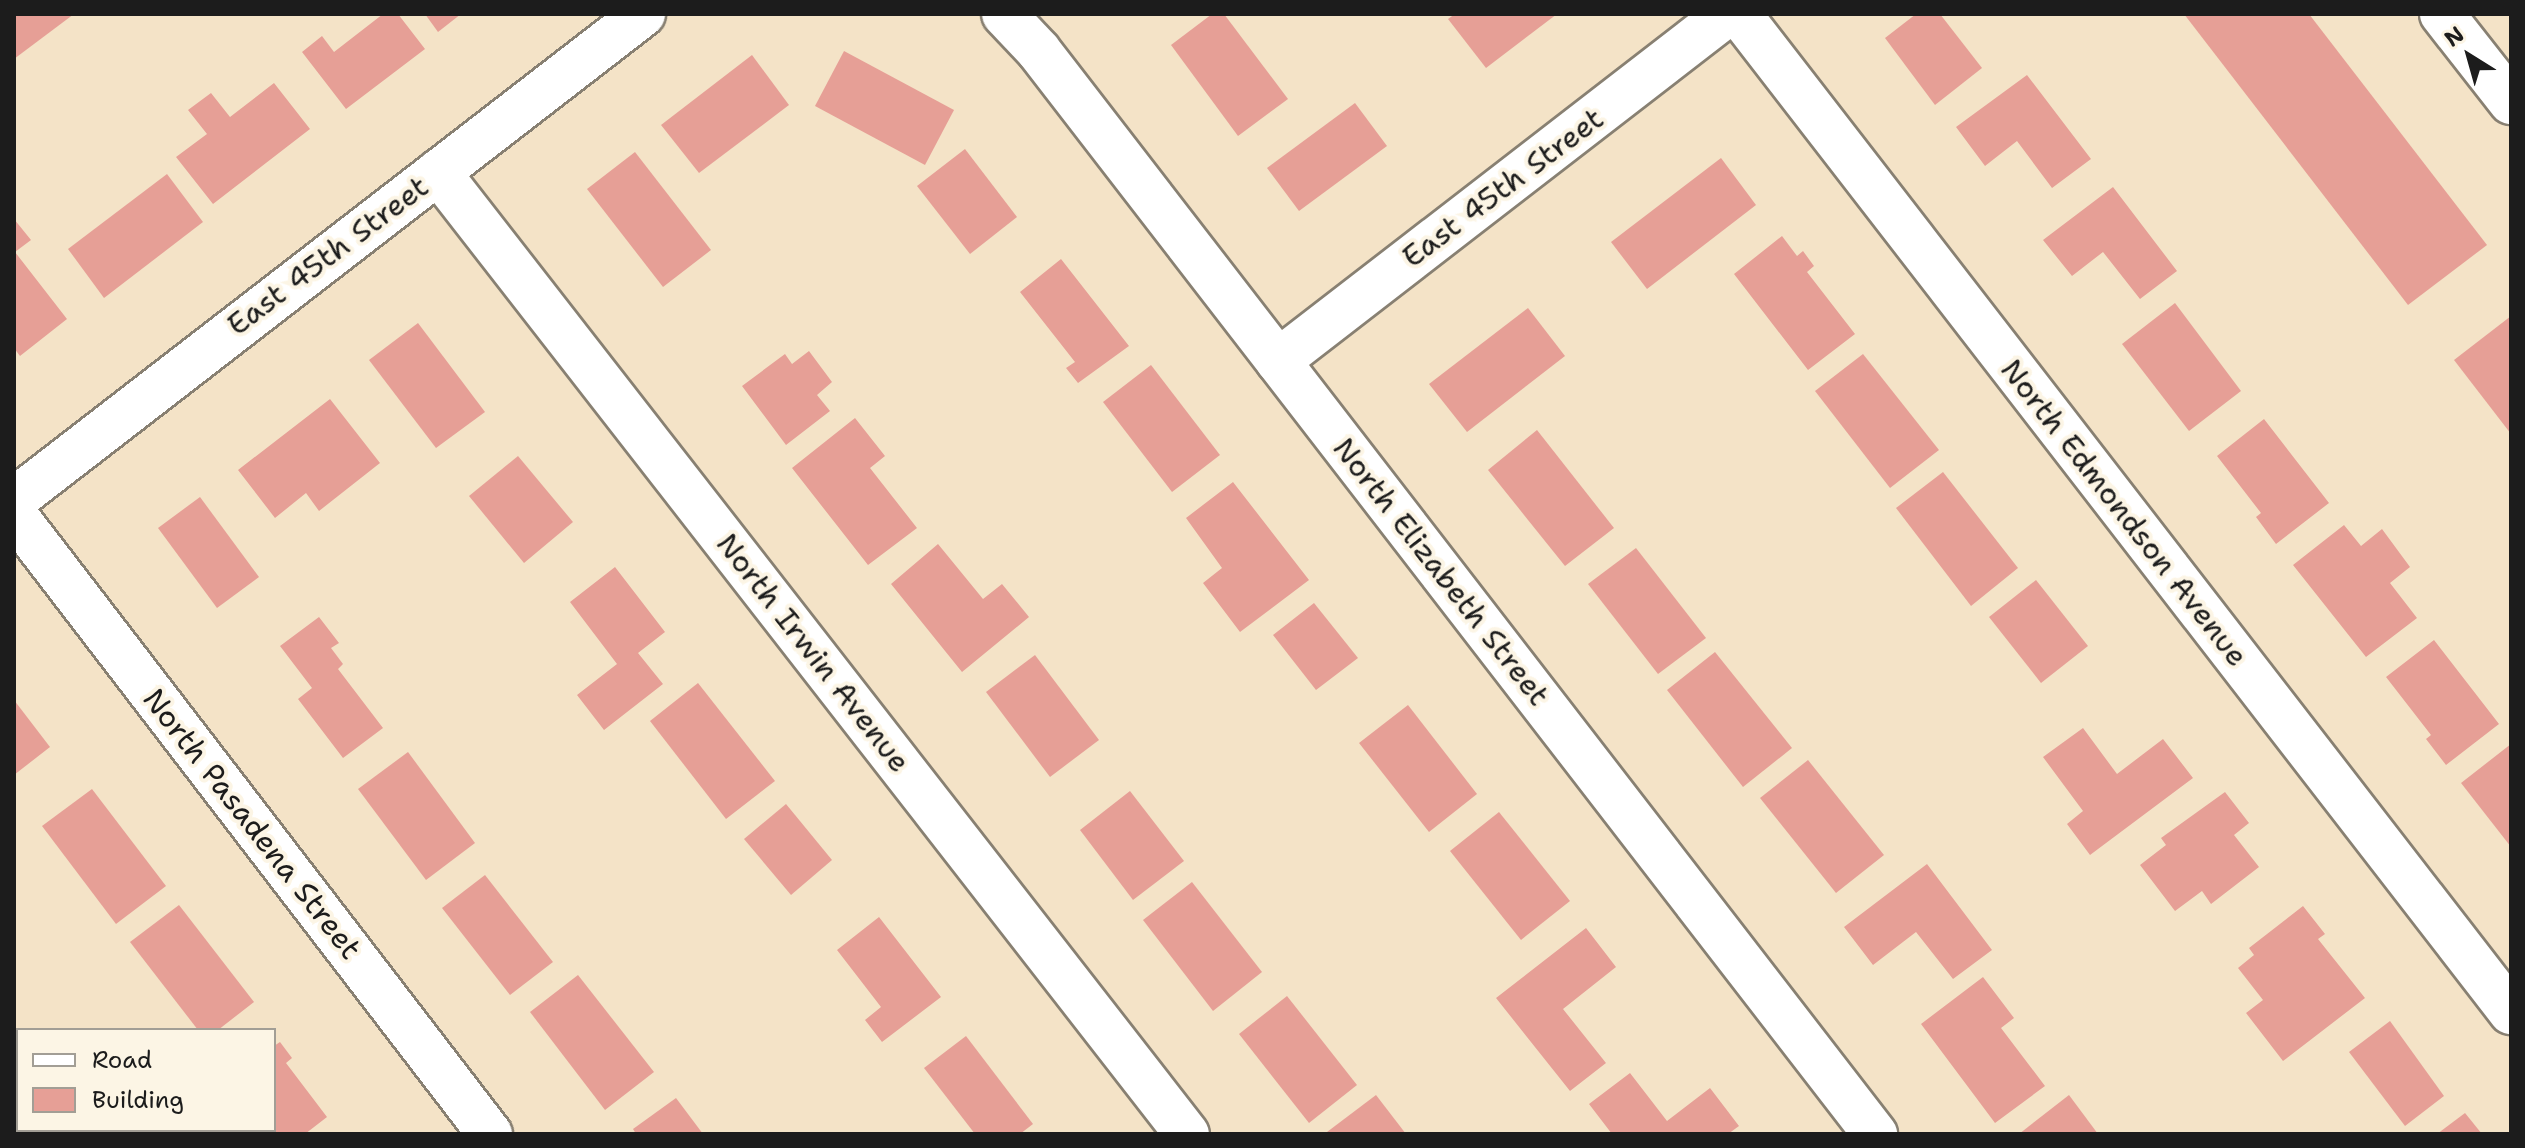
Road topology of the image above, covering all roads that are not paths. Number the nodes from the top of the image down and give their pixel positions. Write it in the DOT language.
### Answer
graph roads {
  1 [pos="643,14"];
  2 [pos="1004,14"];
  3 [pos="1727,14"];
  4 [pos="1739,14"];
  5 [pos="2442,14"];
  6 [pos="2511,102"];
  7 [pos="438,172"];
  8 [pos="1278,361"];
  9 [pos="14,500"];
  10 [pos="14,514"];
  11 [pos="2511,1012"];
  12 [pos="490,1134"];
  13 [pos="1187,1134"];
  14 [pos="1875,1134"];
  1 -- 7 [label="street, East 45th Street"];
  2 -- 8 [label="street, North Elizabeth Street"];
  3 -- 8 [label="street, East 45th Street"];
  4 -- 11 [label="street, North Edmondson Avenue"];
  5 -- 6 [label="street"];
  7 -- 9 [label="street, East 45th Street"];
  7 -- 13 [label="street, North Irwin Avenue"];
  8 -- 14 [label="street, North Elizabeth Street"];
  10 -- 12 [label="street, North Pasadena Street"];
}
